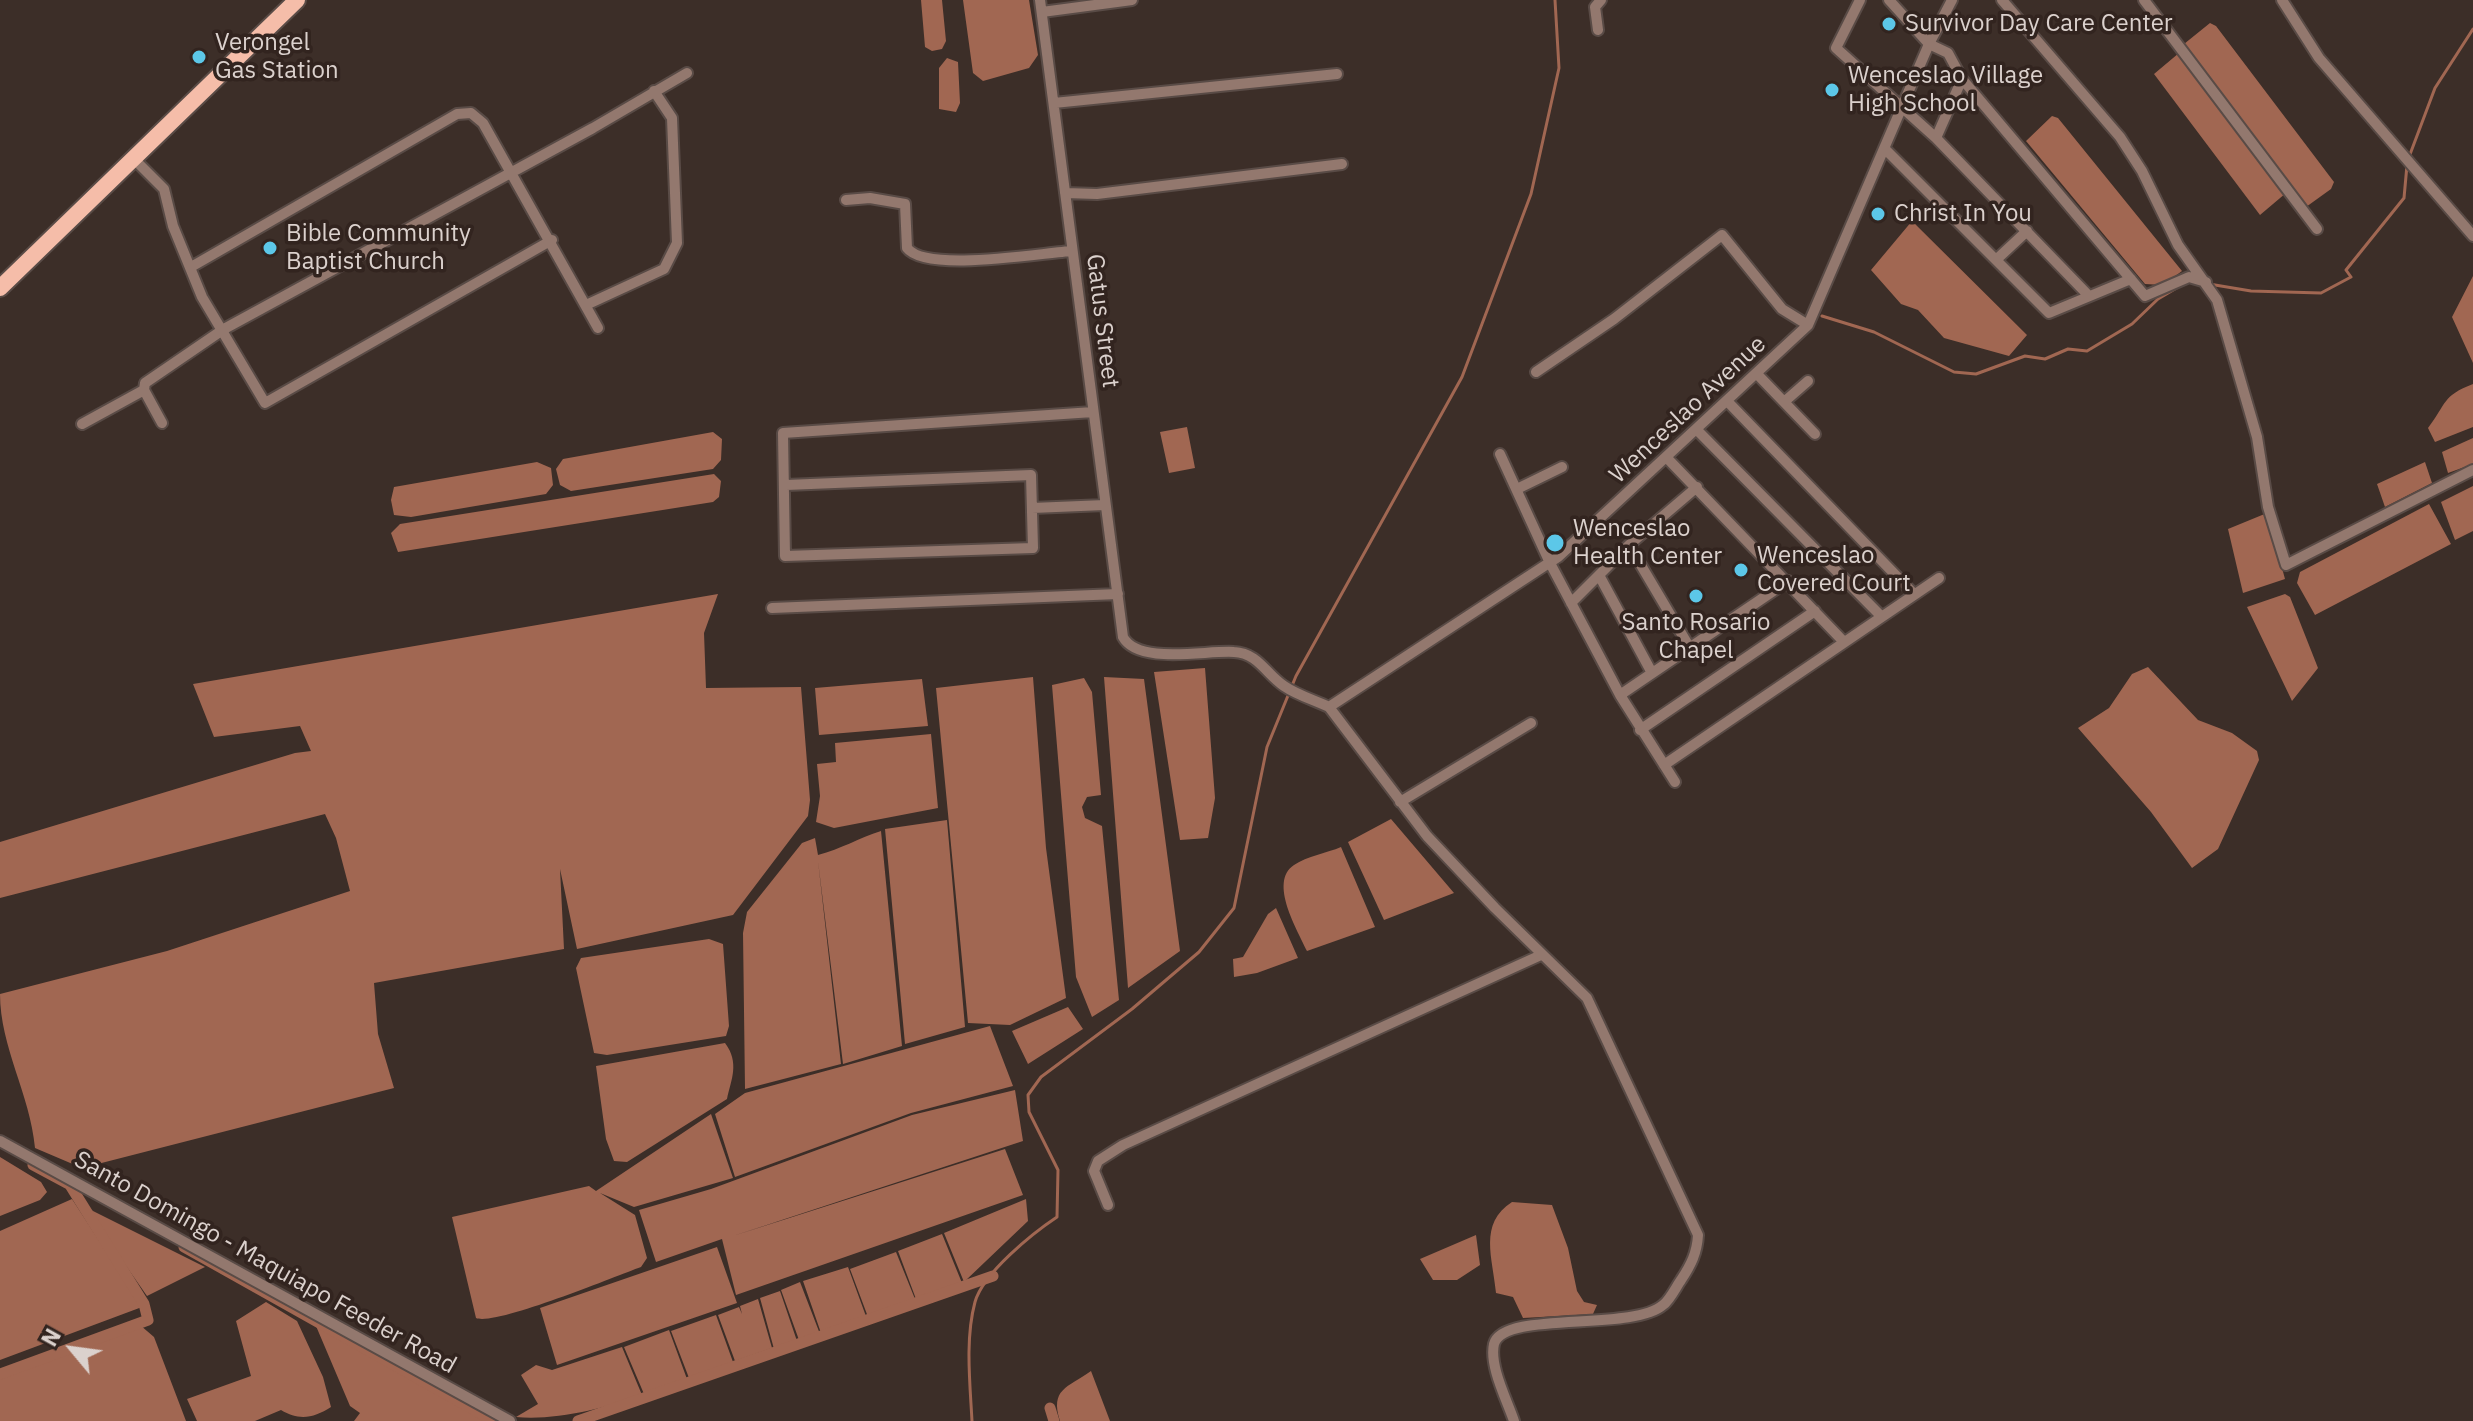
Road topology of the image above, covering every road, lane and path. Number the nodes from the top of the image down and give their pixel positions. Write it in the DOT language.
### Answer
graph roads {
  1 [pos="297,0"];
  2 [pos="1040,0"];
  3 [pos="1132,0"];
  4 [pos="1601,0"];
  5 [pos="1860,0"];
  6 [pos="1889,0"];
  7 [pos="2002,0"];
  8 [pos="2144,0"];
  9 [pos="2282,0"];
  10 [pos="1949,1"];
  11 [pos="1042,12"];
  12 [pos="1598,30"];
  13 [pos="1929,44"];
  14 [pos="687,73"];
  15 [pos="1337,74"];
  16 [pos="1962,79"];
  17 [pos="654,91"];
  18 [pos="1054,103"];
  19 [pos="1902,108"];
  20 [pos="1936,138"];
  21 [pos="1885,149"];
  22 [pos="132,157"];
  23 [pos="1342,164"];
  24 [pos="511,170"];
  25 [pos="1065,193"];
  26 [pos="846,200"];
  27 [pos="2317,229"];
  28 [pos="2027,231"];
  29 [pos="2473,236"];
  30 [pos="552,240"];
  31 [pos="1072,251"];
  32 [pos="1997,259"];
  33 [pos="191,267"];
  34 [pos="2131,279"];
  35 [pos="2206,282"];
  36 [pos="0,288"];
  37 [pos="2089,296"];
  38 [pos="586,305"];
  39 [pos="1808,325"];
  40 [pos="598,328"];
  41 [pos="224,329"];
  42 [pos="1536,372"];
  43 [pos="1757,374"];
  44 [pos="1808,381"];
  45 [pos="144,390"];
  46 [pos="1728,402"];
  47 [pos="1784,402"];
  48 [pos="1093,412"];
  49 [pos="162,423"];
  50 [pos="82,424"];
  51 [pos="1697,430"];
  52 [pos="1815,434"];
  53 [pos="1500,454"];
  54 [pos="1667,458"];
  55 [pos="1562,467"];
  56 [pos="2473,470"];
  57 [pos="786,485"];
  58 [pos="1697,487"];
  59 [pos="1519,488"];
  60 [pos="1105,505"];
  61 [pos="1032,508"];
  62 [pos="1629,545"];
  63 [pos="1550,563"];
  64 [pos="1600,577"];
  65 [pos="1939,578"];
  66 [pos="1788,581"];
  67 [pos="1913,593"];
  68 [pos="1118,594"];
  69 [pos="1571,603"];
  70 [pos="772,608"];
  71 [pos="1815,611"];
  72 [pos="1880,615"];
  73 [pos="1844,642"];
  74 [pos="1690,648"];
  75 [pos="1652,673"];
  76 [pos="1620,695"];
  77 [pos="1329,707"];
  78 [pos="1531,723"];
  79 [pos="1640,730"];
  80 [pos="1664,765"];
  81 [pos="1675,782"];
  82 [pos="1400,802"];
  83 [pos="1541,955"];
  84 [pos="0,1141"];
  85 [pos="1108,1205"];
  86 [pos="510,1421"];
  87 [pos="1514,1421"];
  1 -- 22 [label="main road"];
  2 -- 11 [label="street, Gatus Street"];
  3 -- 11 [label="street"];
  4 -- 12 [label="street"];
  5 -- 19 [label="street"];
  6 -- 13 [label="street"];
  7 -- 35 [label="street"];
  8 -- 27 [label="street"];
  9 -- 29 [label="street"];
  10 -- 13 [label="street, Wenceslao Avenue"];
  11 -- 18 [label="street, Gatus Street"];
  13 -- 16 [label="street"];
  13 -- 19 [label="street, Wenceslao Avenue"];
  14 -- 17 [label="street"];
  15 -- 18 [label="street"];
  16 -- 20 [label="street"];
  16 -- 34 [label="street"];
  17 -- 24 [label="street"];
  17 -- 38 [label="street"];
  18 -- 25 [label="street, Gatus Street"];
  19 -- 20 [label="street"];
  19 -- 21 [label="street, Wenceslao Avenue"];
  20 -- 28 [label="street"];
  21 -- 32 [label="street"];
  21 -- 39 [label="street, Wenceslao Avenue"];
  22 -- 33 [label="street"];
  22 -- 36 [label="main road"];
  23 -- 25 [label="street"];
  24 -- 30 [label="street"];
  24 -- 33 [label="street"];
  24 -- 41 [label="street"];
  25 -- 31 [label="street, Gatus Street"];
  26 -- 31 [label="street"];
  28 -- 32 [label="street"];
  28 -- 37 [label="street"];
  30 -- 38 [label="street"];
  30 -- 41 [label="street"];
  31 -- 48 [label="street, Gatus Street"];
  32 -- 37 [label="street"];
  33 -- 41 [label="street"];
  34 -- 35 [label="street"];
  34 -- 37 [label="street"];
  35 -- 56 [label="street"];
  38 -- 40 [label="street"];
  39 -- 42 [label="street"];
  39 -- 43 [label="street, Wenceslao Avenue"];
  41 -- 45 [label="street"];
  43 -- 46 [label="street, Wenceslao Avenue"];
  43 -- 47 [label="street"];
  44 -- 47 [label="street"];
  45 -- 49 [label="street"];
  45 -- 50 [label="street"];
  46 -- 51 [label="street, Wenceslao Avenue"];
  46 -- 67 [label="street"];
  47 -- 52 [label="street"];
  48 -- 57 [label="street"];
  48 -- 60 [label="street, Gatus Street"];
  51 -- 54 [label="street, Wenceslao Avenue"];
  51 -- 72 [label="street"];
  53 -- 59 [label="street"];
  54 -- 58 [label="street"];
  54 -- 63 [label="street, Wenceslao Avenue"];
  55 -- 59 [label="street"];
  57 -- 61 [label="street"];
  57 -- 61 [label="street"];
  58 -- 62 [label="street"];
  58 -- 66 [label="street"];
  59 -- 63 [label="street"];
  60 -- 61 [label="street"];
  60 -- 68 [label="street, Gatus Street"];
  62 -- 64 [label="street"];
  62 -- 74 [label="street"];
  63 -- 69 [label="street"];
  63 -- 77 [label="street, Wenceslao Avenue"];
  64 -- 69 [label="street"];
  64 -- 75 [label="street"];
  65 -- 67 [label="street"];
  66 -- 71 [label="street"];
  66 -- 74 [label="street"];
  67 -- 72 [label="street"];
  68 -- 70 [label="street"];
  68 -- 77 [label="street, Gatus Street"];
  69 -- 76 [label="street"];
  71 -- 73 [label="street"];
  71 -- 79 [label="street"];
  72 -- 73 [label="street"];
  73 -- 80 [label="street"];
  74 -- 75 [label="street"];
  75 -- 76 [label="street"];
  76 -- 79 [label="street"];
  77 -- 82 [label="street"];
  78 -- 82 [label="street"];
  79 -- 80 [label="street"];
  80 -- 81 [label="street"];
  82 -- 83 [label="street"];
  83 -- 85 [label="street"];
  83 -- 87 [label="street"];
  84 -- 86 [label="street, Santo Domingo - Maquiapo Feeder Road"];
}
